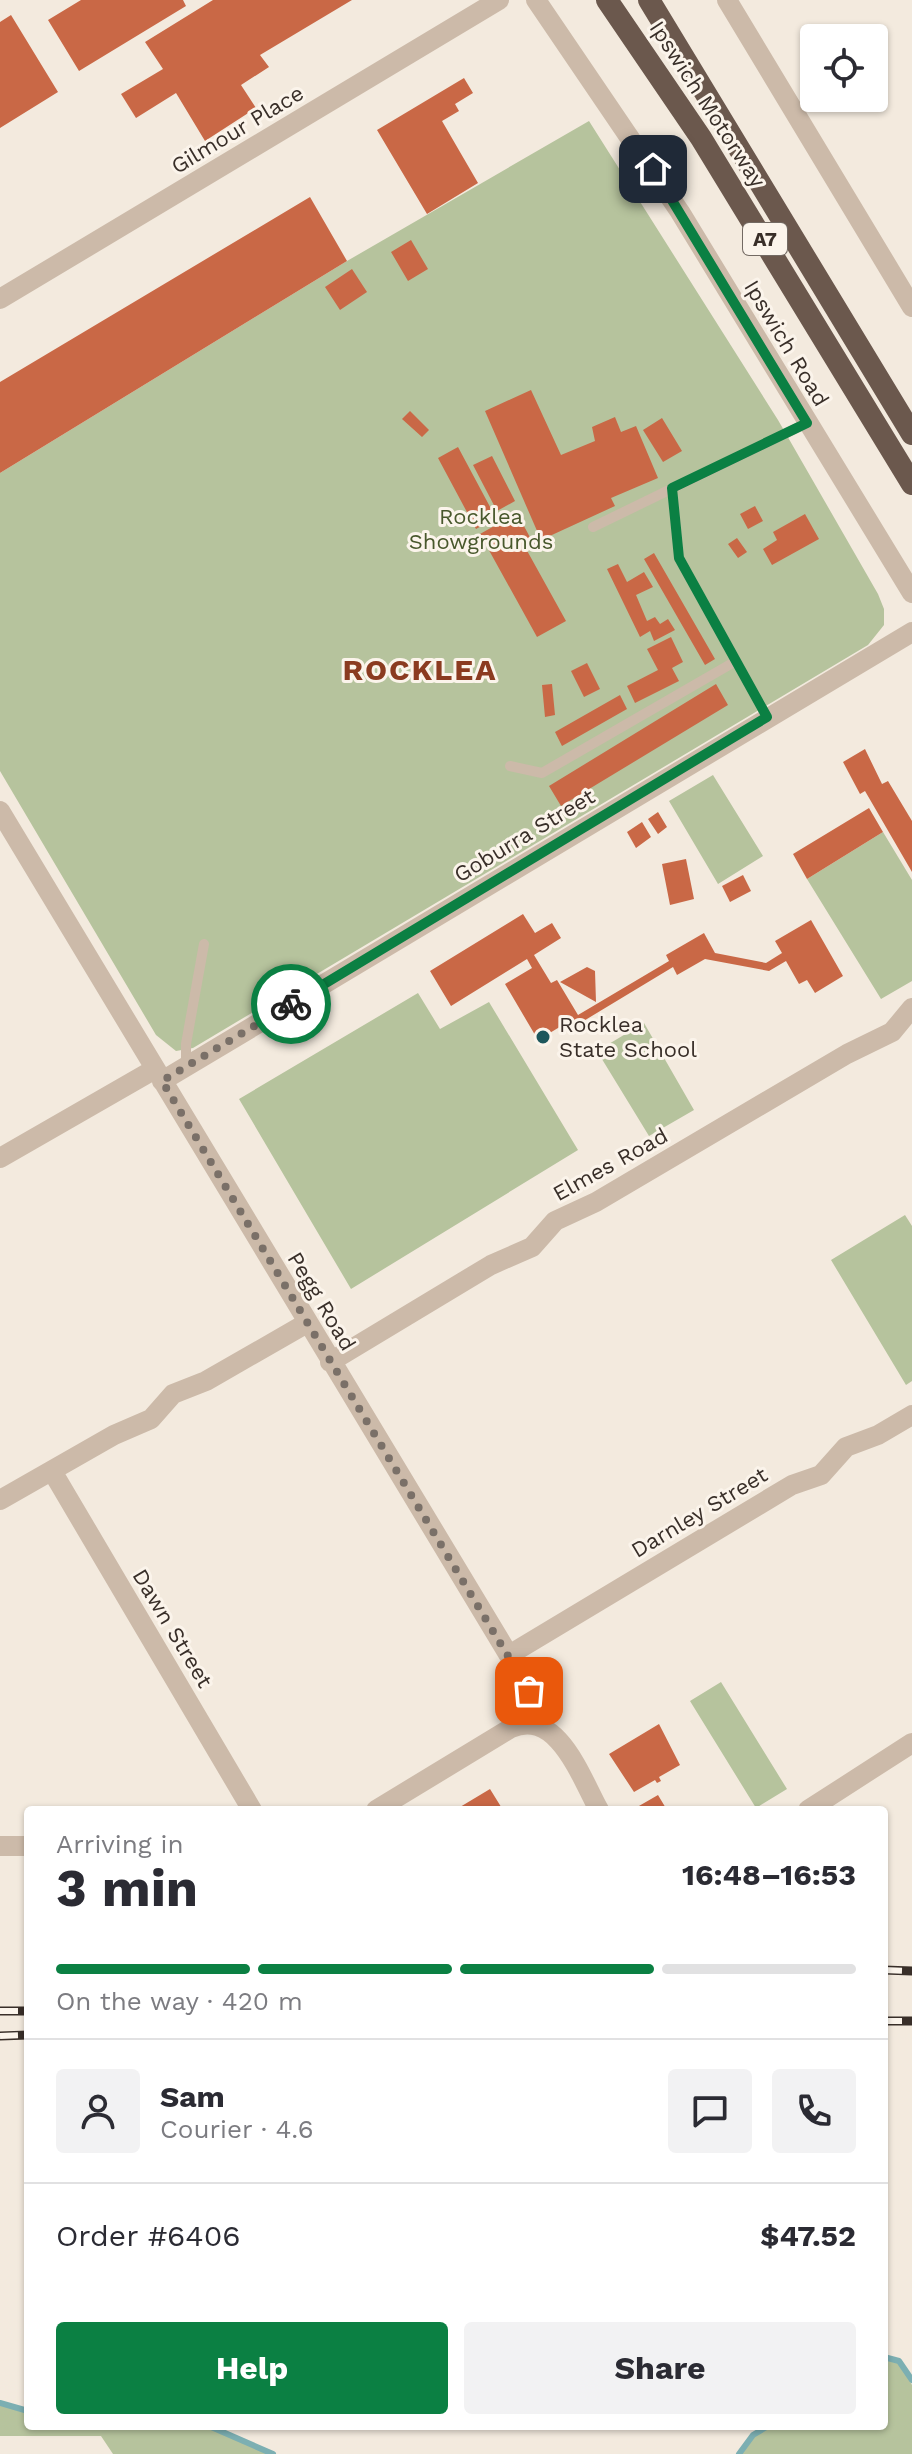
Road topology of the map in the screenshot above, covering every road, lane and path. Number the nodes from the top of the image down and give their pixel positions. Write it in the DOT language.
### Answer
graph roads {
  1 [pos="499,0"];
  2 [pos="536,0"];
  3 [pos="607,0"];
  4 [pos="649,0"];
  5 [pos="727,0"];
  6 [pos="0,299"];
  7 [pos="912,307"];
  8 [pos="807,423"];
  9 [pos="912,434"];
  10 [pos="912,484"];
  11 [pos="672,488"];
  12 [pos="593,527"];
  13 [pos="912,593"];
  14 [pos="912,632"];
  15 [pos="736,661"];
  16 [pos="767,717"];
  17 [pos="510,766"];
  18 [pos="0,811"];
  19 [pos="204,944"];
  20 [pos="912,1008"];
  21 [pos="186,1067"];
  22 [pos="158,1075"];
  23 [pos="0,1158"];
  24 [pos="307,1323"];
  25 [pos="330,1362"];
  26 [pos="912,1415"];
  27 [pos="52,1471"];
  28 [pos="0,1500"];
  29 [pos="509,1655"];
  30 [pos="533,1722"];
  31 [pos="912,1743"];
  32 [pos="250,1806"];
  33 [pos="383,1806"];
  34 [pos="597,1806"];
  35 [pos="814,1806"];
  36 [pos="0,1846"];
  37 [pos="24,1846"];
  1 -- 6 [label="street, Gilmour Place"];
  2 -- 8 [label="street, Ipswich Road"];
  3 -- 10 [label="highway, Ipswich Motorway / A7"];
  4 -- 9 [label="highway, Ipswich Motorway / A7"];
  5 -- 7 [label="street"];
  8 -- 11 [label="lane"];
  8 -- 13 [label="street, Ipswich Road"];
  11 -- 12 [label="lane"];
  11 -- 15 [label="lane"];
  14 -- 16 [label="street, Goburra Street"];
  15 -- 16 [label="lane"];
  15 -- 17 [label="lane"];
  16 -- 21 [label="street, Goburra Street"];
  18 -- 22 [label="street, Pegg Road"];
  19 -- 21 [label="lane"];
  20 -- 25 [label="street, Elmes Road"];
  21 -- 22 [label="street, Goburra Street"];
  22 -- 23 [label="street, Goburra Street"];
  22 -- 24 [label="street, Pegg Road"];
  24 -- 25 [label="street, Pegg Road"];
  24 -- 27 [label="street"];
  25 -- 29 [label="street, Pegg Road"];
  26 -- 29 [label="street, Darnley Street"];
  27 -- 28 [label="street"];
  27 -- 32 [label="street, Dawn Street"];
  29 -- 30 [label="street, Pegg Road"];
  30 -- 33 [label="street"];
  30 -- 34 [label="street"];
  31 -- 35 [label="street"];
  36 -- 37 [label="street"];
}
